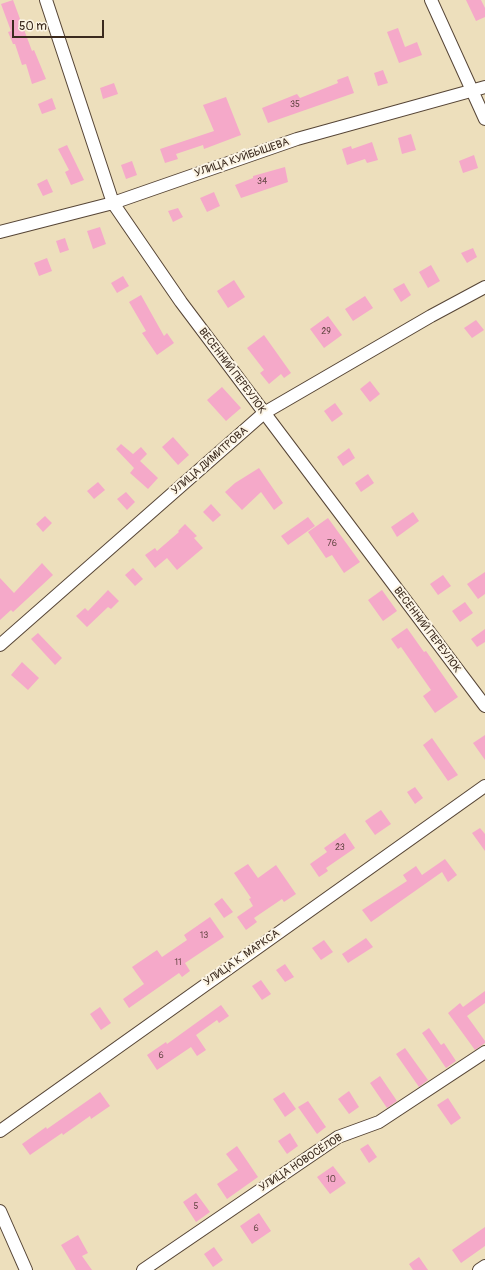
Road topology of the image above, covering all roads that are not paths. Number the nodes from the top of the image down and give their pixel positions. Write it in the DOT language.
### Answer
graph roads {
  1 [pos="46,0"];
  2 [pos="431,0"];
  3 [pos="485,87"];
  4 [pos="473,90"];
  5 [pos="485,119"];
  6 [pos="113,202"];
  7 [pos="0,232"];
  8 [pos="485,287"];
  9 [pos="264,413"];
  10 [pos="0,645"];
  11 [pos="485,706"];
  12 [pos="485,786"];
  13 [pos="485,1052"];
  14 [pos="0,1131"];
  15 [pos="0,1211"];
  16 [pos="485,1266"];
  17 [pos="26,1270"];
  18 [pos="142,1270"];
  19 [pos="479,1270"];
  1 -- 6 [label="street, ВЕСЕННИЙ ПЕРЕУЛОК"];
  2 -- 4 [label="street"];
  3 -- 4 [label="street, УЛИЦА КУЙБЫШЕВА"];
  4 -- 5 [label="street"];
  4 -- 6 [label="street, УЛИЦА КУЙБЫШЕВА"];
  6 -- 7 [label="street, УЛИЦА КУЙБЫШЕВА"];
  6 -- 9 [label="street, ВЕСЕННИЙ ПЕРЕУЛОК"];
  8 -- 9 [label="street, УЛИЦА ДИМИТРОВА"];
  9 -- 10 [label="street, УЛИЦА ДИМИТРОВА"];
  9 -- 11 [label="street, ВЕСЕННИЙ ПЕРЕУЛОК"];
  12 -- 14 [label="street, УЛИЦА К. МАРКСА"];
  13 -- 18 [label="street, УЛИЦА НОВОСЁЛОВ"];
  15 -- 17 [label="street"];
  16 -- 19 [label="street"];
}
